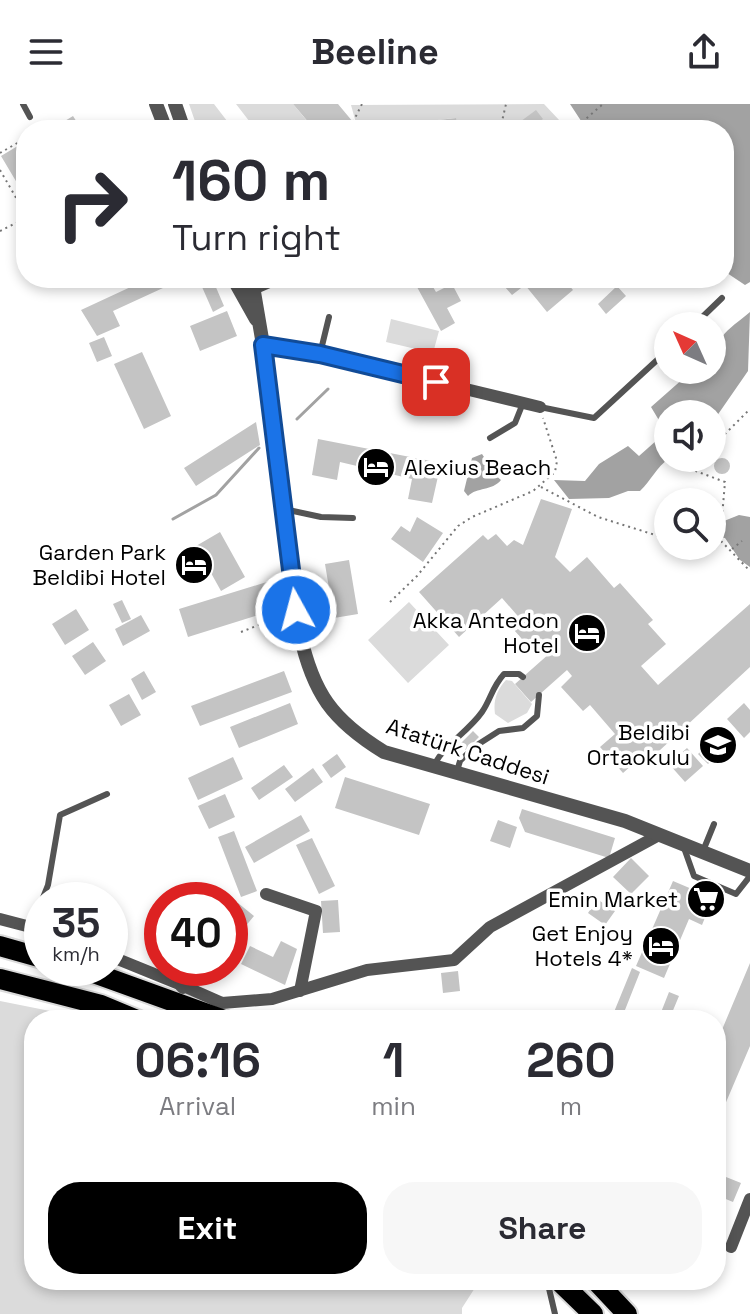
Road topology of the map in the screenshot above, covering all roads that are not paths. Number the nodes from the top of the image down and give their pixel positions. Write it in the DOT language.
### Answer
graph roads {
  1 [pos="23,104"];
  2 [pos="30,117"];
  3 [pos="248,289"];
  4 [pos="722,298"];
  5 [pos="708,312"];
  6 [pos="329,317"];
  7 [pos="263,345"];
  8 [pos="320,354"];
  9 [pos="654,363"];
  10 [pos="523,403"];
  11 [pos="540,407"];
  12 [pos="490,438"];
  13 [pos="284,509"];
  14 [pos="353,518"];
  15 [pos="523,677"];
  16 [pos="539,695"];
  17 [pos="433,768"];
  18 [pos="456,774"];
  19 [pos="107,794"];
  20 [pos="714,824"];
  21 [pos="659,835"];
  22 [pos="682,842"];
  23 [pos="703,851"];
  24 [pos="750,873"];
  25 [pos="49,882"];
  26 [pos="266,894"];
  27 [pos="0,919"];
  28 [pos="24,925"];
  29 [pos="0,946"];
  30 [pos="24,953"];
  31 [pos="0,979"];
  32 [pos="128,985"];
  33 [pos="181,986"];
  34 [pos="184,986"];
  35 [pos="300,991"];
  36 [pos="113,1010"];
  37 [pos="200,1010"];
  38 [pos="202,1010"];
  39 [pos="750,1199"];
  40 [pos="731,1247"];
  41 [pos="549,1290"];
  42 [pos="568,1290"];
  43 [pos="604,1290"];
  44 [pos="555,1314"];
  45 [pos="593,1314"];
  46 [pos="627,1314"];
  1 -- 2 [label="lane"];
  3 -- 7 [label="street, Atatürk Caddesi"];
  4 -- 5 [label="lane"];
  6 -- 8 [label="lane"];
  7 -- 8 [label="street"];
  7 -- 13 [label="street, Atatürk Caddesi"];
  8 -- 10 [label="street"];
  9 -- 11 [label="lane"];
  10 -- 11 [label="street"];
  10 -- 12 [label="lane"];
  13 -- 14 [label="lane"];
  13 -- 17 [label="street, Atatürk Caddesi"];
  15 -- 17 [label="lane"];
  16 -- 18 [label="lane"];
  17 -- 18 [label="street, Atatürk Caddesi"];
  18 -- 21 [label="street, Atatürk Caddesi"];
  19 -- 25 [label="lane"];
  20 -- 23 [label="lane"];
  21 -- 22 [label="street, Atatürk Caddesi"];
  21 -- 35 [label="street"];
  22 -- 23 [label="street, Atatürk Caddesi"];
  22 -- 24 [label="lane"];
  23 -- 24 [label="street, Atatürk Caddesi"];
  26 -- 35 [label="street"];
  27 -- 28 [label="street"];
  29 -- 30 [label="highway"];
  31 -- 36 [label="highway"];
  32 -- 37 [label="highway"];
  33 -- 38 [label="street"];
  34 -- 35 [label="street"];
  39 -- 40 [label="street"];
  41 -- 44 [label="lane"];
  42 -- 45 [label="highway"];
  43 -- 46 [label="highway"];
}
